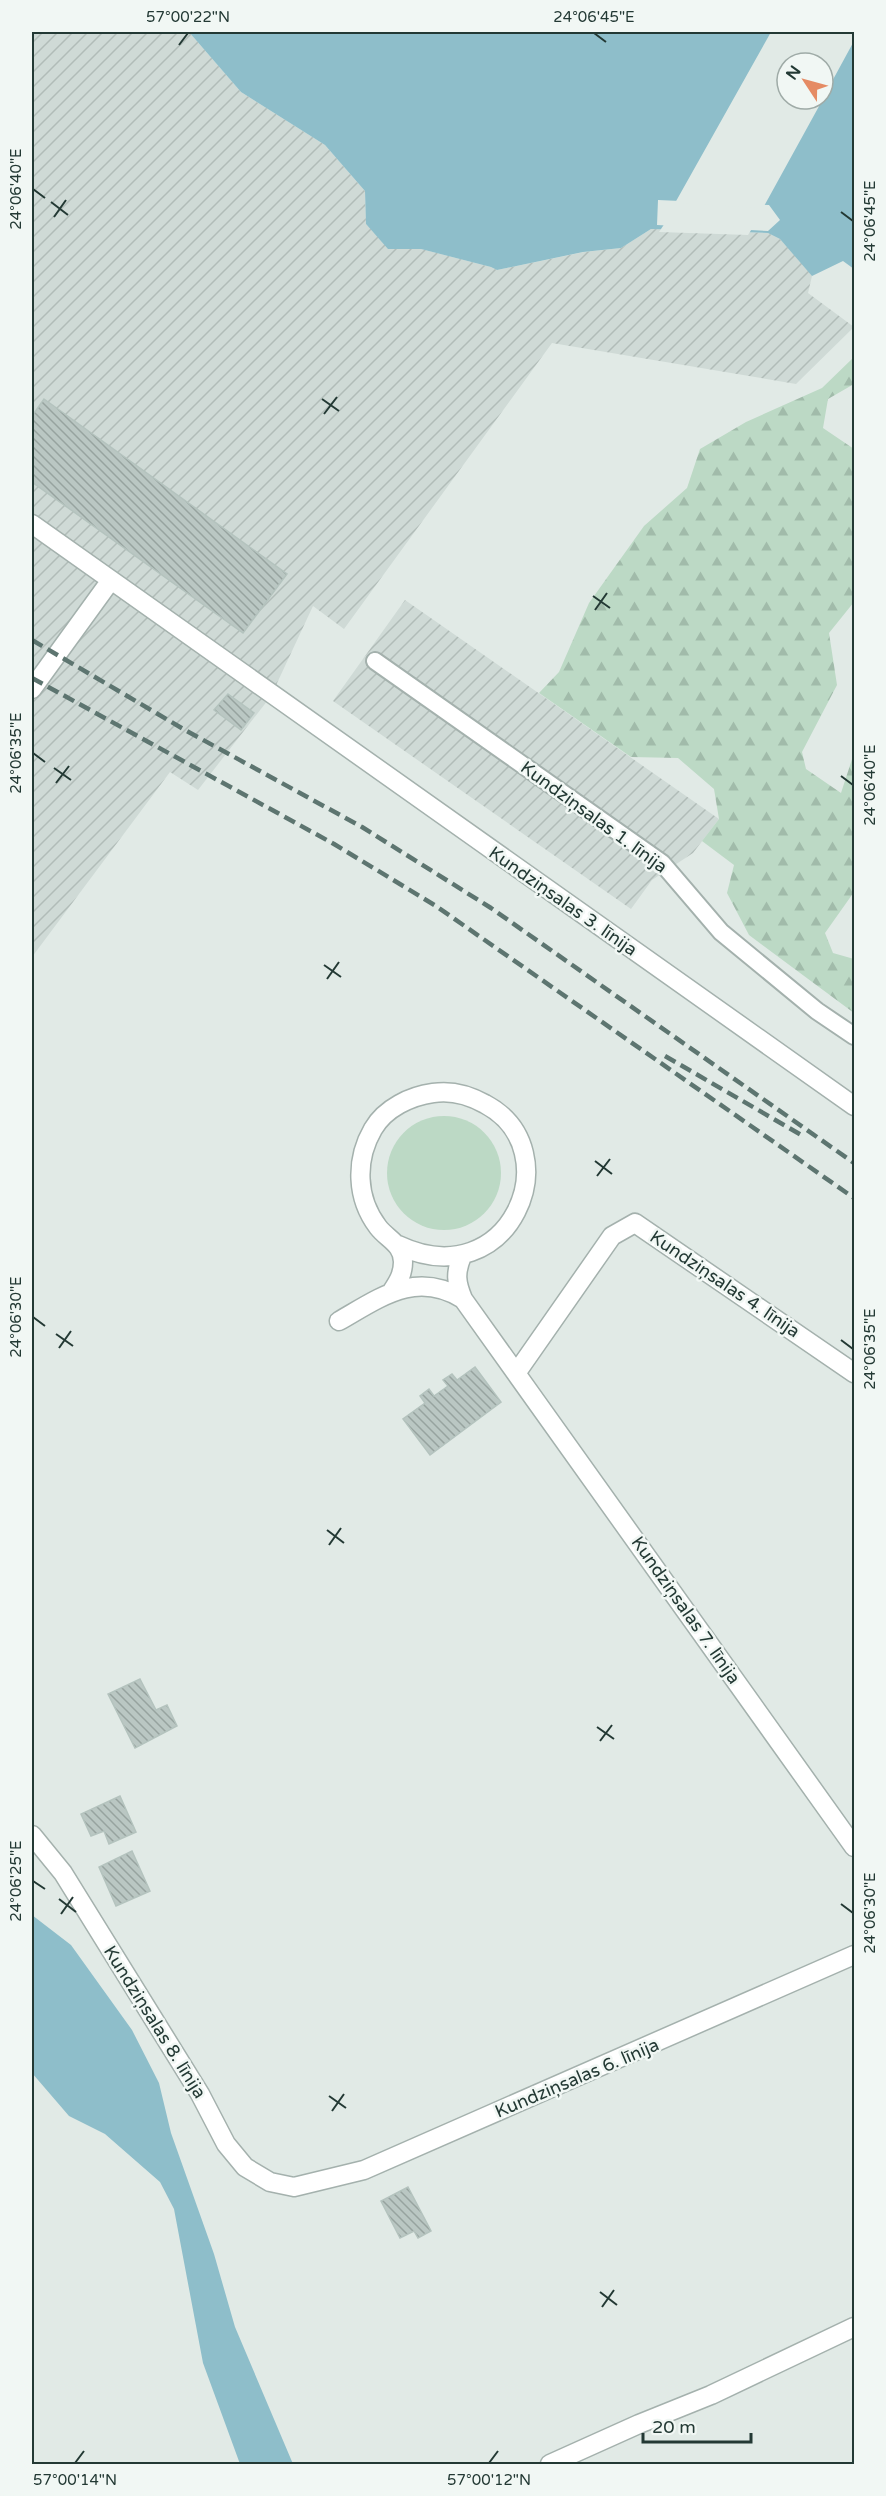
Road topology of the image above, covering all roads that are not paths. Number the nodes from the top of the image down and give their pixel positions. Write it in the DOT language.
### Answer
graph roads {
  1 [pos="32,524"];
  2 [pos="111,580"];
  3 [pos="375,661"];
  4 [pos="32,689"];
  5 [pos="855,1036"];
  6 [pos="855,1106"];
  7 [pos="398,1245"];
  8 [pos="462,1256"];
  9 [pos="392,1291"];
  10 [pos="463,1299"];
  11 [pos="339,1321"];
  12 [pos="517,1372"];
  13 [pos="855,1373"];
  14 [pos="32,1835"];
  15 [pos="855,1847"];
  16 [pos="855,1955"];
  17 [pos="294,2187"];
  18 [pos="855,2327"];
  19 [pos="550,2464"];
  1 -- 2 [label="street, Kundziņsalas 3. līnija"];
  2 -- 4 [label="street"];
  2 -- 6 [label="street, Kundziņsalas 3. līnija"];
  3 -- 5 [label="lane, Kundziņsalas 1. līnija"];
  7 -- 8 [label="street"];
  7 -- 8 [label="street"];
  7 -- 9 [label="street"];
  8 -- 10 [label="street"];
  9 -- 10 [label="street"];
  9 -- 11 [label="street"];
  10 -- 12 [label="street, Kundziņsalas 7. līnija"];
  12 -- 13 [label="street, Kundziņsalas 4. līnija"];
  12 -- 15 [label="street, Kundziņsalas 7. līnija"];
  14 -- 17 [label="street, Kundziņsalas 8. līnija"];
  16 -- 17 [label="street, Kundziņsalas 6. līnija"];
  18 -- 19 [label="street"];
}
